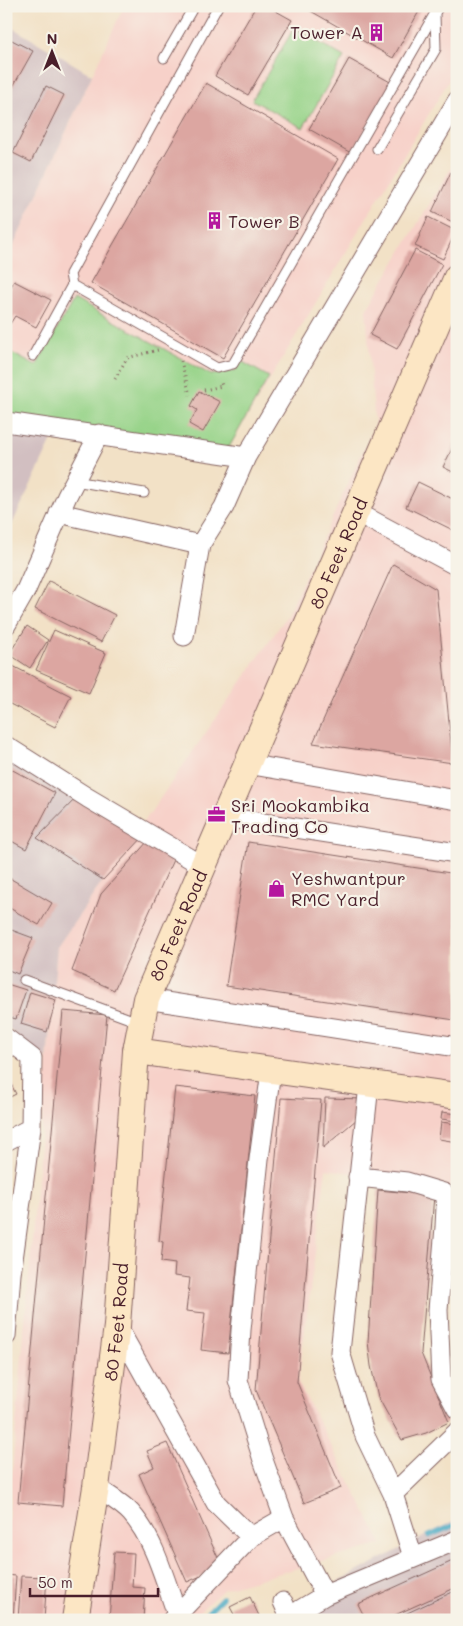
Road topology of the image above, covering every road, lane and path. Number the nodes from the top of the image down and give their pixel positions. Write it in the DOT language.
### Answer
graph roads {
  1 [pos="194,6"];
  2 [pos="218,6"];
  3 [pos="437,10"];
  4 [pos="164,58"];
  5 [pos="457,101"];
  6 [pos="377,150"];
  7 [pos="72,285"];
  8 [pos="454,292"];
  9 [pos="176,344"];
  10 [pos="33,356"];
  11 [pos="217,368"];
  12 [pos="115,379"];
  13 [pos="204,390"];
  14 [pos="190,395"];
  15 [pos="6,422"];
  16 [pos="99,434"];
  17 [pos="246,457"];
  18 [pos="74,481"];
  19 [pos="144,493"];
  20 [pos="356,512"];
  21 [pos="59,513"];
  22 [pos="200,545"];
  23 [pos="457,566"];
  24 [pos="6,625"];
  25 [pos="184,636"];
  26 [pos="7,748"];
  27 [pos="247,764"];
  28 [pos="457,800"];
  29 [pos="224,817"];
  30 [pos="457,854"];
  31 [pos="203,866"];
  32 [pos="24,980"];
  33 [pos="143,1011"];
  34 [pos="6,1038"];
  35 [pos="457,1047"];
  36 [pos="136,1051"];
  37 [pos="271,1071"];
  38 [pos="369,1085"];
  39 [pos="457,1096"];
  40 [pos="30,1128"];
  41 [pos="6,1141"];
  42 [pos="358,1177"];
  43 [pos="451,1228"];
  44 [pos="9,1273"];
  45 [pos="117,1326"];
  46 [pos="6,1336"];
  47 [pos="457,1409"];
  48 [pos="457,1432"];
  49 [pos="96,1488"];
  50 [pos="394,1494"];
  51 [pos="284,1518"];
  52 [pos="251,1537"];
  53 [pos="457,1540"];
  54 [pos="413,1557"];
  55 [pos="325,1594"];
  56 [pos="283,1602"];
  57 [pos="175,1617"];
  58 [pos="75,1620"];
  59 [pos="291,1620"];
  60 [pos="305,1620"];
  1 -- 4 [label="lane"];
  2 -- 7 [label="lane"];
  3 -- 6 [label="lane"];
  3 -- 11 [label="lane"];
  5 -- 17 [label="street"];
  7 -- 9 [label="lane"];
  7 -- 10 [label="lane"];
  8 -- 20 [label="street, 80 Feet Road"];
  9 -- 11 [label="lane"];
  9 -- 12 [label="path"];
  9 -- 14 [label="path"];
  11 -- 13 [label="path"];
  15 -- 16 [label="street"];
  16 -- 17 [label="street"];
  16 -- 18 [label="street"];
  17 -- 22 [label="street"];
  18 -- 19 [label="lane"];
  18 -- 21 [label="street"];
  20 -- 23 [label="street"];
  20 -- 27 [label="street, 80 Feet Road"];
  21 -- 22 [label="street"];
  21 -- 24 [label="street"];
  22 -- 25 [label="street"];
  26 -- 31 [label="street"];
  27 -- 28 [label="street"];
  27 -- 29 [label="street, 80 Feet Road"];
  29 -- 30 [label="street"];
  29 -- 31 [label="street, 80 Feet Road"];
  31 -- 33 [label="street, 80 Feet Road"];
  32 -- 33 [label="lane"];
  33 -- 35 [label="street"];
  33 -- 36 [label="street, 80 Feet Road"];
  34 -- 40 [label="street"];
  36 -- 37 [label="street"];
  36 -- 45 [label="street, 80 Feet Road"];
  37 -- 38 [label="street"];
  37 -- 51 [label="street"];
  38 -- 39 [label="street"];
  38 -- 42 [label="street"];
  40 -- 41 [label="street"];
  40 -- 44 [label="street"];
  42 -- 43 [label="street"];
  42 -- 50 [label="street"];
  43 -- 47 [label="street"];
  44 -- 46 [label="street"];
  45 -- 49 [label="street, 80 Feet Road"];
  45 -- 52 [label="street"];
  48 -- 50 [label="street"];
  49 -- 57 [label="street"];
  49 -- 58 [label="street, 80 Feet Road"];
  50 -- 54 [label="street"];
  51 -- 52 [label="street"];
  51 -- 55 [label="street"];
  52 -- 57 [label="street"];
  53 -- 54 [label="street"];
  54 -- 55 [label="street"];
  55 -- 60 [label="street"];
  56 -- 59 [label="street"];
}
